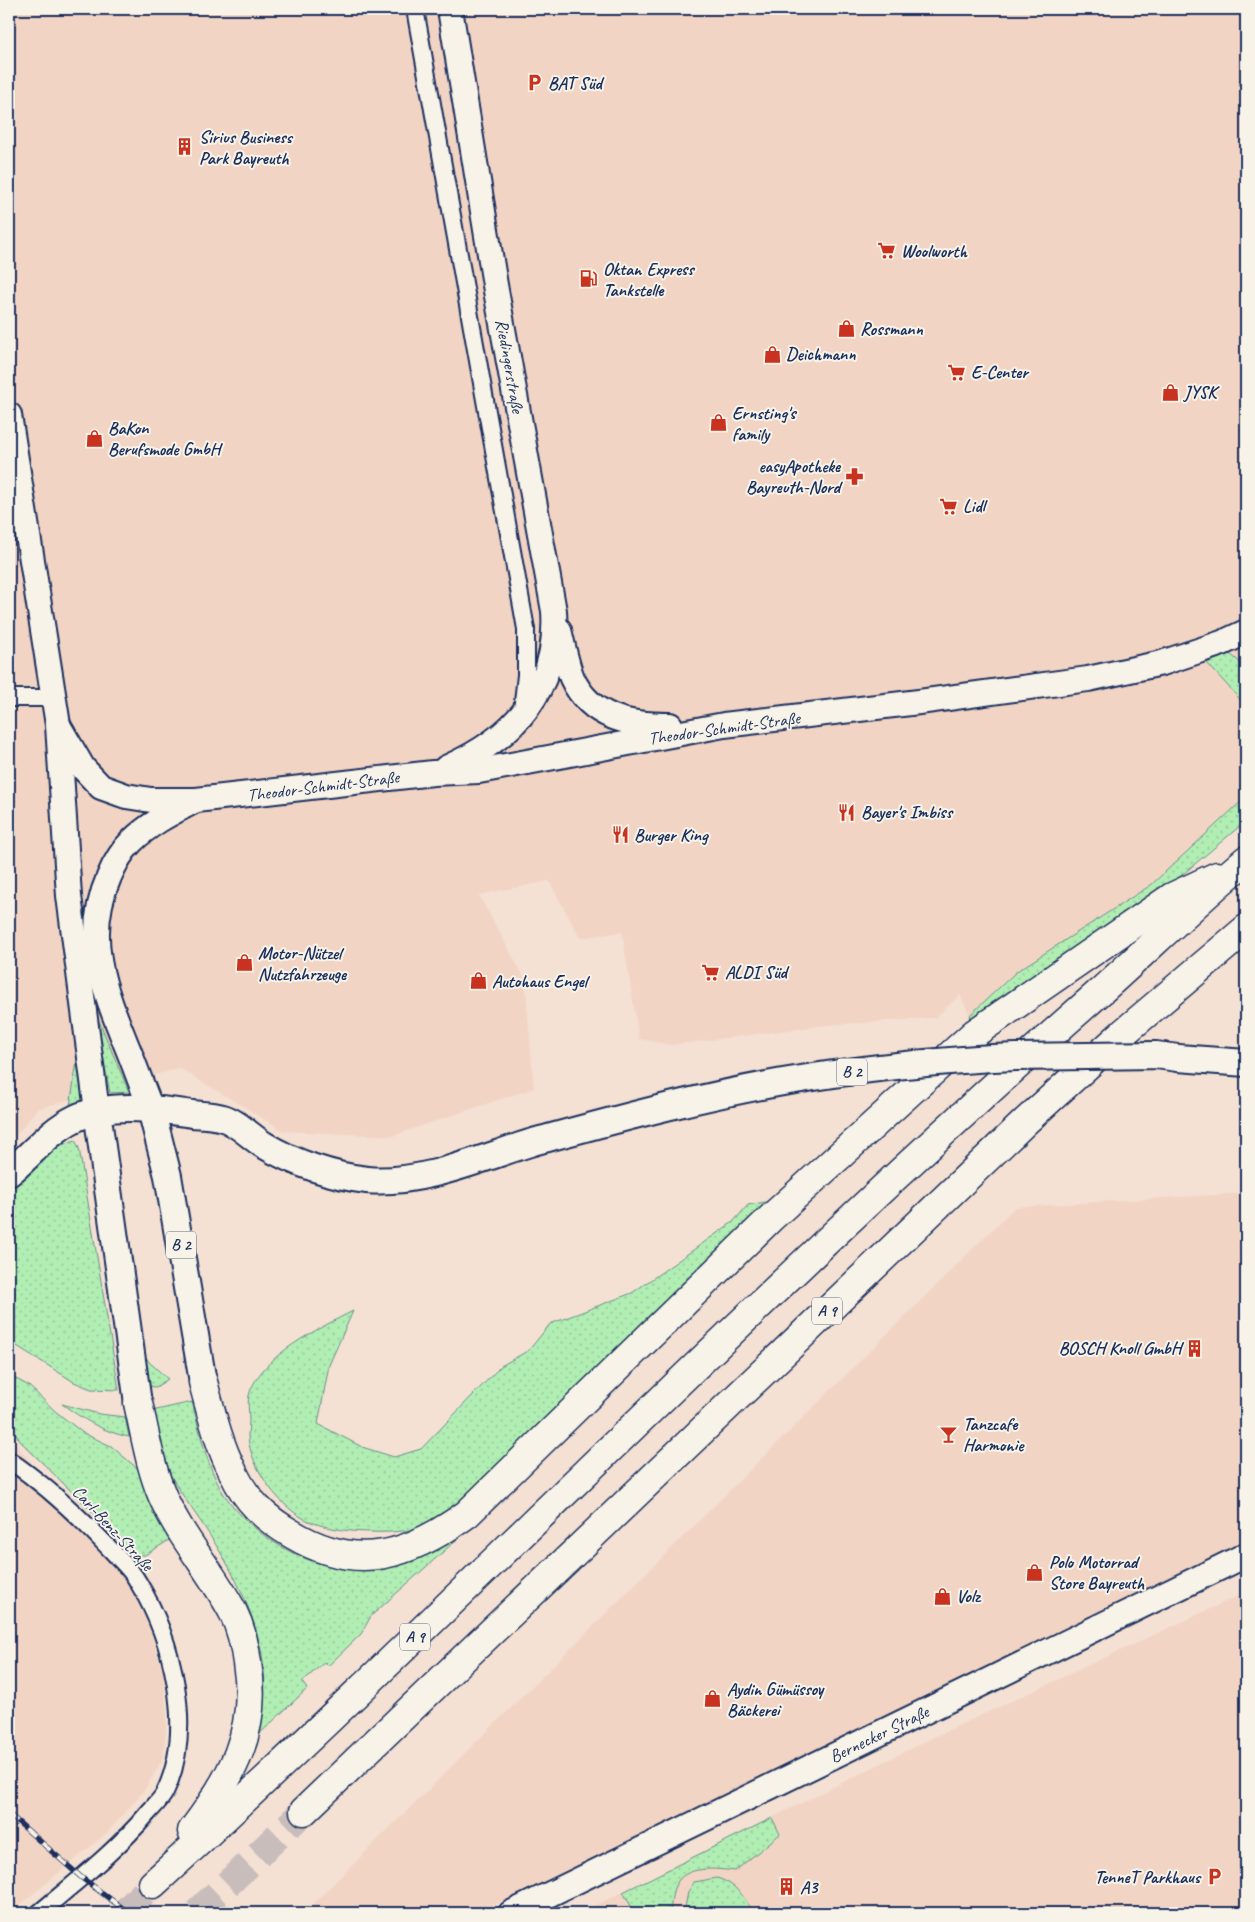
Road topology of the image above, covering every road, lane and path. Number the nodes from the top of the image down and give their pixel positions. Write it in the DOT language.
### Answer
graph roads {
  1 [pos="415,9"];
  2 [pos="450,9"];
  3 [pos="9,415"];
  4 [pos="554,611"];
  5 [pos="1246,632"];
  6 [pos="9,698"];
  7 [pos="54,698"];
  8 [pos="521,715"];
  9 [pos="58,724"];
  10 [pos="724,725"];
  11 [pos="433,773"];
  12 [pos="196,800"];
  13 [pos="1244,862"];
  14 [pos="1246,929"];
  15 [pos="1246,1063"];
  16 [pos="150,1109"];
  17 [pos="97,1112"];
  18 [pos="9,1173"];
  19 [pos="203,1382"];
  20 [pos="138,1403"];
  21 [pos="9,1460"];
  22 [pos="1246,1555"];
  23 [pos="304,1812"];
  24 [pos="39,1913"];
  25 [pos="511,1913"];
  1 -- 8 [label="street, Riedingerstraße"];
  2 -- 4 [label="main road, Riedingerstraße"];
  3 -- 7 [label="main road"];
  4 -- 8 [label="main road, Riedingerstraße"];
  4 -- 10 [label="main road"];
  5 -- 10 [label="main road, Theodor-Schmidt-Straße"];
  6 -- 7 [label="street"];
  7 -- 9 [label="main road"];
  8 -- 11 [label="main road, Riedingerstraße"];
  9 -- 12 [label="main road, Theodor-Schmidt-Straße"];
  9 -- 17 [label="main road"];
  10 -- 11 [label="main road, Theodor-Schmidt-Straße"];
  11 -- 12 [label="main road, Theodor-Schmidt-Straße"];
  12 -- 16 [label="main road"];
  13 -- 19 [label="highway"];
  13 -- 20 [label="highway, A 9"];
  14 -- 23 [label="highway, A 9"];
  15 -- 16 [label="main road, B 2, bridge"];
  16 -- 17 [label="main road, B 2"];
  16 -- 19 [label="main road, B 2"];
  17 -- 18 [label="main road, B 2"];
  17 -- 20 [label="main road"];
  21 -- 24 [label="street, Carl-Benz-Straße"];
  22 -- 25 [label="main road, Bernecker Straße"];
}
